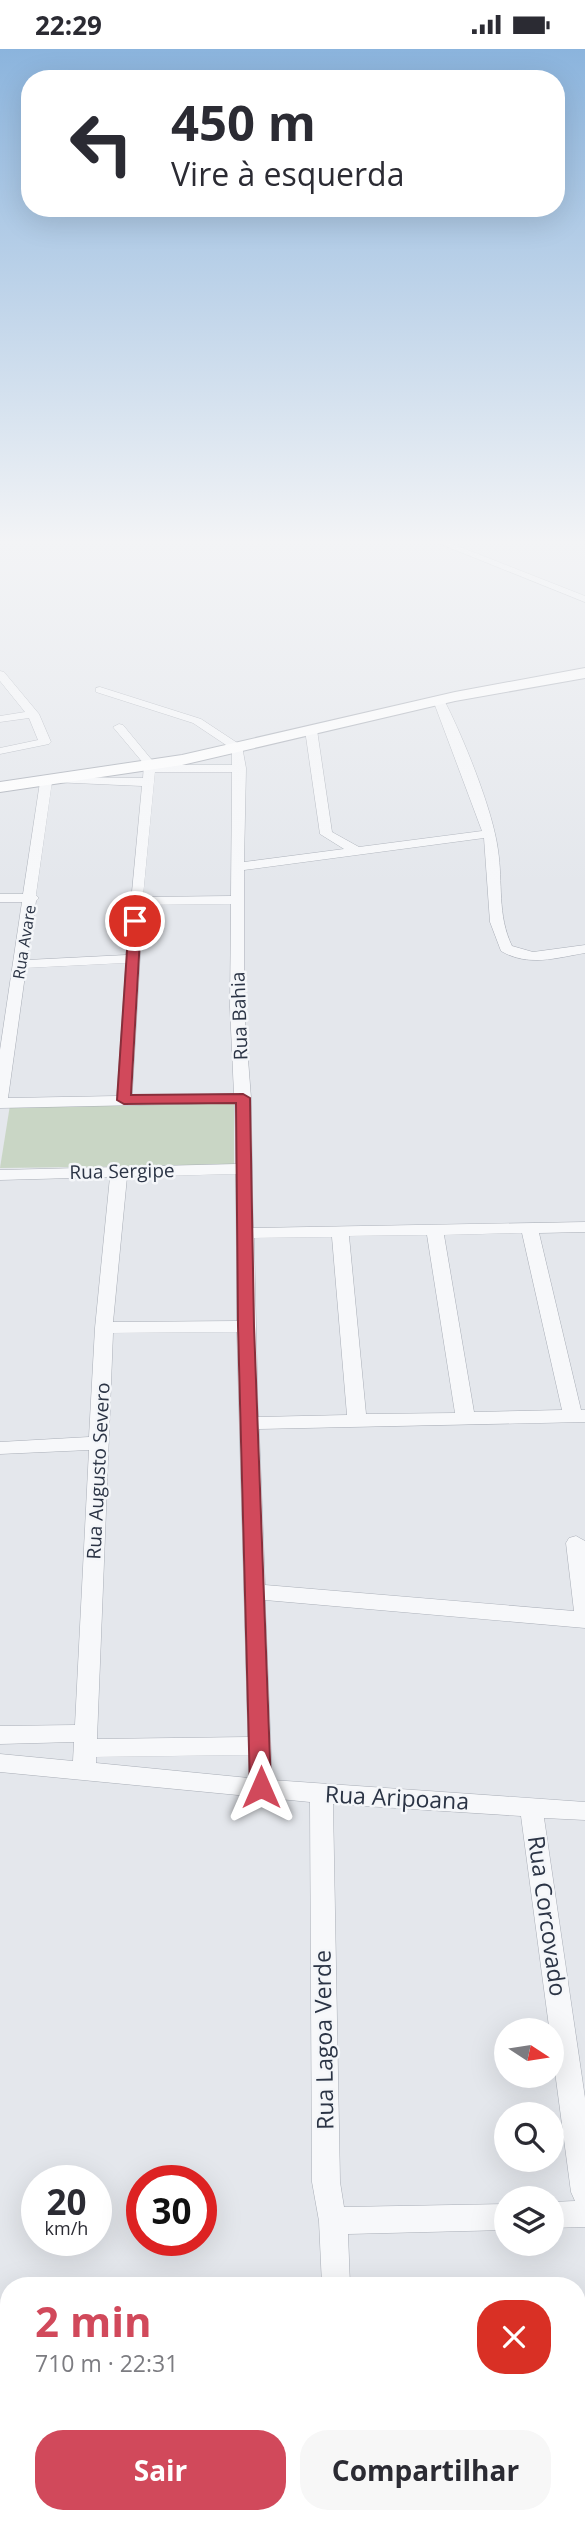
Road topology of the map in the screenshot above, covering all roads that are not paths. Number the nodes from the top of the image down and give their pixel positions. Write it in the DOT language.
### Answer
graph roads {
  1 [pos="585,673"];
  2 [pos="0,674"];
  3 [pos="4,684"];
  4 [pos="100,690"];
  5 [pos="439,701"];
  6 [pos="33,714"];
  7 [pos="0,719"];
  8 [pos="119,727"];
  9 [pos="311,730"];
  10 [pos="238,748"];
  11 [pos="0,751"];
  12 [pos="240,768"];
  13 [pos="149,772"];
  14 [pos="51,781"];
  15 [pos="0,787"];
  16 [pos="489,835"];
  17 [pos="360,853"];
  18 [pos="238,866"];
  19 [pos="0,898"];
  20 [pos="32,898"];
  21 [pos="238,900"];
  22 [pos="136,901"];
  23 [pos="585,949"];
  24 [pos="132,959"];
  25 [pos="21,964"];
  26 [pos="5,1026"];
  27 [pos="243,1098"];
  28 [pos="124,1100"];
  29 [pos="0,1103"];
  30 [pos="244,1169"];
  31 [pos="119,1171"];
  32 [pos="0,1175"];
  33 [pos="585,1227"];
  34 [pos="529,1228"];
  35 [pos="435,1230"];
  36 [pos="340,1231"];
  37 [pos="245,1233"];
  38 [pos="246,1326"];
  39 [pos="104,1328"];
  40 [pos="579,1416"];
  41 [pos="466,1419"];
  42 [pos="357,1422"];
  43 [pos="249,1423"];
  44 [pos="100,1443"];
  45 [pos="0,1447"];
  46 [pos="576,1543"];
  47 [pos="254,1592"];
  48 [pos="585,1618"];
  49 [pos="0,1735"];
  50 [pos="260,1746"];
  51 [pos="85,1750"];
  52 [pos="0,1763"];
  53 [pos="261,1787"];
  54 [pos="320,1794"];
  55 [pos="531,1806"];
  56 [pos="585,1811"];
  57 [pos="585,2192"];
  58 [pos="585,2214"];
  59 [pos="564,2215"];
  60 [pos="494,2217"];
  61 [pos="333,2221"];
  62 [pos="336,2277"];
  1 -- 5 [label="street"];
  2 -- 3 [label="street"];
  3 -- 6 [label="street"];
  4 -- 10 [label="street"];
  5 -- 9 [label="street"];
  5 -- 16 [label="street"];
  6 -- 7 [label="street"];
  6 -- 11 [label="street"];
  8 -- 13 [label="street"];
  9 -- 10 [label="street"];
  9 -- 17 [label="street"];
  10 -- 12 [label="street, Rua Bahia"];
  10 -- 13 [label="street"];
  12 -- 13 [label="street"];
  12 -- 18 [label="street, Rua Bahia"];
  13 -- 14 [label="street"];
  13 -- 22 [label="street"];
  14 -- 15 [label="street"];
  14 -- 20 [label="street, Rua Avare"];
  16 -- 17 [label="street"];
  16 -- 23 [label="street"];
  17 -- 18 [label="street"];
  18 -- 21 [label="street, Rua Bahia"];
  19 -- 20 [label="street"];
  20 -- 25 [label="street, Rua Avare"];
  21 -- 22 [label="street"];
  21 -- 27 [label="street, Rua Bahia"];
  22 -- 24 [label="street"];
  24 -- 25 [label="street"];
  24 -- 28 [label="street"];
  25 -- 26 [label="street, Rua Avare"];
  26 -- 29 [label="street, Rua Avare"];
  27 -- 28 [label="street"];
  27 -- 30 [label="street, Rua Bahia"];
  28 -- 29 [label="street"];
  30 -- 31 [label="street, Rua Sergipe"];
  30 -- 37 [label="street, Rua Bahia"];
  31 -- 32 [label="street, Rua Sergipe"];
  31 -- 39 [label="street, Rua Augusto Severo"];
  33 -- 34 [label="street"];
  34 -- 35 [label="street"];
  34 -- 40 [label="street"];
  35 -- 36 [label="street"];
  35 -- 41 [label="street"];
  36 -- 37 [label="street"];
  36 -- 42 [label="street"];
  37 -- 38 [label="street, Rua Bahia"];
  38 -- 39 [label="street"];
  38 -- 43 [label="street, Rua Bahia"];
  39 -- 44 [label="street, Rua Augusto Severo"];
  40 -- 41 [label="street"];
  41 -- 42 [label="street"];
  42 -- 43 [label="street"];
  43 -- 47 [label="street, Rua Bahia"];
  44 -- 45 [label="street"];
  44 -- 51 [label="street, Rua Augusto Severo"];
  46 -- 48 [label="street"];
  47 -- 48 [label="street"];
  47 -- 50 [label="street, Rua Bahia"];
  49 -- 51 [label="street"];
  50 -- 51 [label="street"];
  50 -- 53 [label="street, Rua Bahia"];
  51 -- 52 [label="street, Rua Aripoana"];
  51 -- 53 [label="street, Rua Aripoana"];
  53 -- 54 [label="street, Rua Aripoana"];
  54 -- 55 [label="street, Rua Aripoana"];
  54 -- 61 [label="street, Rua Lagoa Verde"];
  55 -- 56 [label="street, Rua Aripoana"];
  55 -- 57 [label="street, Rua Corcovado"];
  58 -- 59 [label="street"];
  60 -- 61 [label="street"];
  61 -- 62 [label="street, Rua Lagoa Verde"];
}
